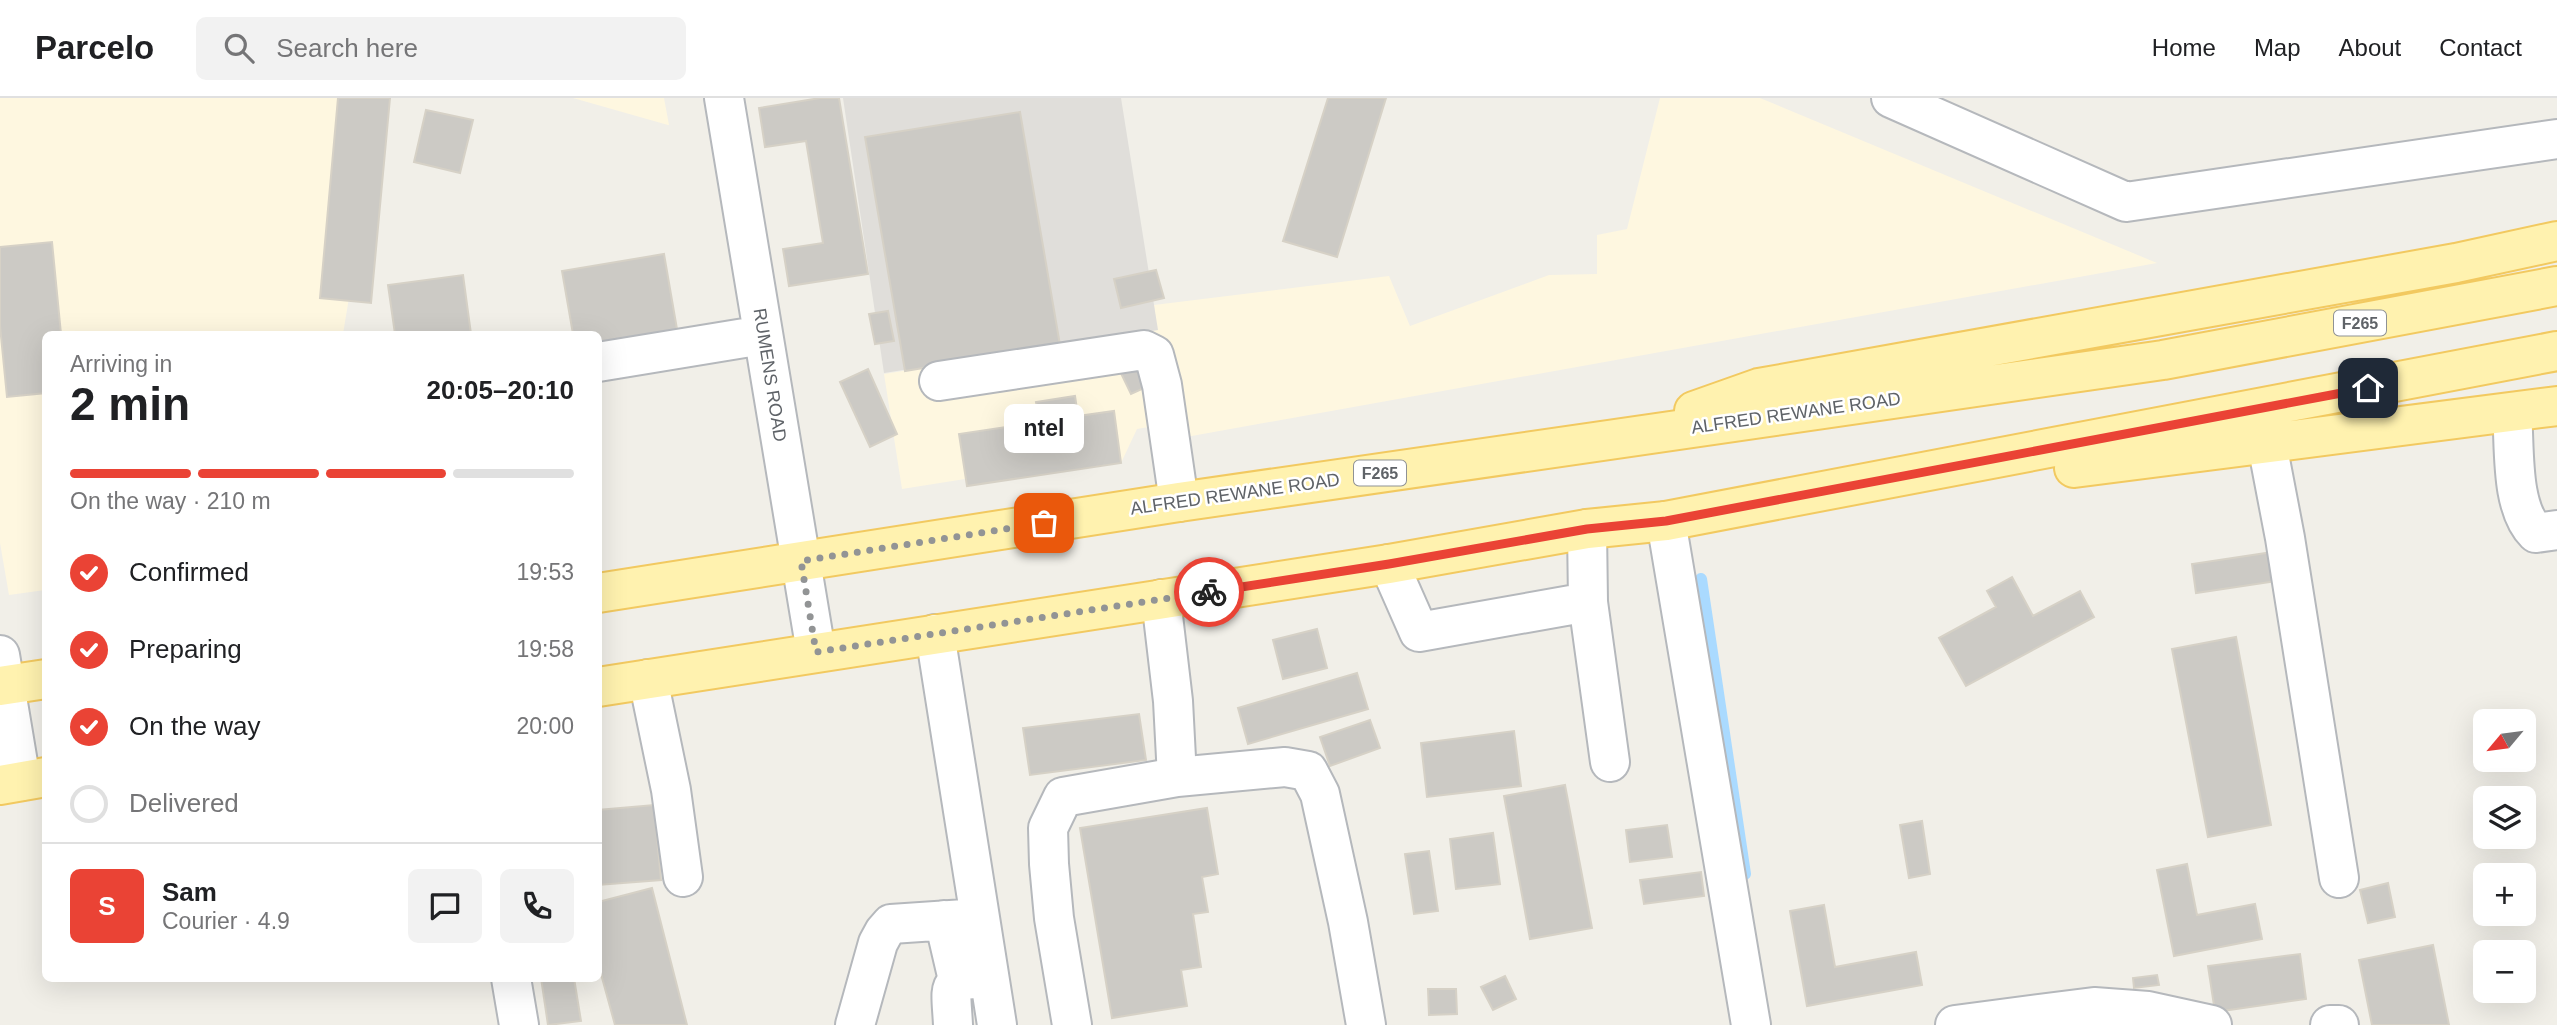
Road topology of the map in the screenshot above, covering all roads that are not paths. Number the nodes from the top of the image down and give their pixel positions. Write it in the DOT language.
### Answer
graph roads {
  1 [pos="724,98"];
  2 [pos="1891,98"];
  3 [pos="1951,110"];
  4 [pos="2557,139"];
  5 [pos="2557,241"];
  6 [pos="2557,286"];
  7 [pos="763,335"];
  8 [pos="2557,351"];
  9 [pos="602,361"];
  10 [pos="939,381"];
  11 [pos="2557,406"];
  12 [pos="2512,413"];
  13 [pos="1611,440"];
  14 [pos="2267,444"];
  15 [pos="1179,502"];
  16 [pos="1666,521"];
  17 [pos="1587,529"];
  18 [pos="2557,530"];
  19 [pos="801,561"];
  20 [pos="1389,564"];
  21 [pos="602,592"];
  22 [pos="1161,599"];
  23 [pos="1588,602"];
  24 [pos="935,634"];
  25 [pos="816,652"];
  26 [pos="2,676"];
  27 [pos="42,679"];
  28 [pos="648,679"];
  29 [pos="602,686"];
  30 [pos="1611,762"];
  31 [pos="1177,777"];
  32 [pos="22,781"];
  33 [pos="683,877"];
  34 [pos="2339,878"];
  35 [pos="962,919"];
  36 [pos="974,979"];
  37 [pos="512,982"];
  38 [pos="519,1025"];
  39 [pos="855,1025"];
  40 [pos="953,1025"];
  41 [pos="998,1025"];
  42 [pos="1072,1025"];
  43 [pos="1366,1025"];
  44 [pos="1751,1025"];
  45 [pos="1955,1025"];
  46 [pos="2212,1025"];
  47 [pos="2330,1025"];
  48 [pos="2339,1025"];
  1 -- 7 [label="street, RUMENS ROAD"];
  2 -- 3 [label="street"];
  3 -- 4 [label="street"];
  5 -- 13 [label="main road"];
  6 -- 13 [label="main road, ALFRED REWANE ROAD / F265"];
  7 -- 9 [label="street"];
  7 -- 19 [label="street, RUMENS ROAD"];
  8 -- 16 [label="main road"];
  10 -- 15 [label="street"];
  11 -- 12 [label="main road"];
  12 -- 14 [label="main road"];
  12 -- 18 [label="street"];
  13 -- 15 [label="main road, ALFRED REWANE ROAD / F265"];
  14 -- 16 [label="main road"];
  14 -- 34 [label="street"];
  15 -- 19 [label="main road, ALFRED REWANE ROAD / F265"];
  16 -- 17 [label="main road"];
  16 -- 44 [label="street"];
  17 -- 20 [label="main road"];
  17 -- 23 [label="street"];
  19 -- 21 [label="main road, ALFRED REWANE ROAD / F265"];
  19 -- 25 [label="street, RUMENS ROAD"];
  20 -- 22 [label="main road"];
  20 -- 23 [label="street"];
  22 -- 24 [label="main road"];
  22 -- 31 [label="street"];
  23 -- 30 [label="street"];
  24 -- 25 [label="main road"];
  24 -- 35 [label="street"];
  25 -- 28 [label="main road"];
  26 -- 27 [label="main road"];
  26 -- 32 [label="street"];
  28 -- 29 [label="main road"];
  28 -- 33 [label="street"];
  31 -- 42 [label="street"];
  31 -- 43 [label="street"];
  35 -- 36 [label="street"];
  35 -- 39 [label="street"];
  36 -- 40 [label="street"];
  36 -- 41 [label="street"];
  37 -- 38 [label="street"];
  45 -- 46 [label="street"];
  47 -- 48 [label="street"];
}
